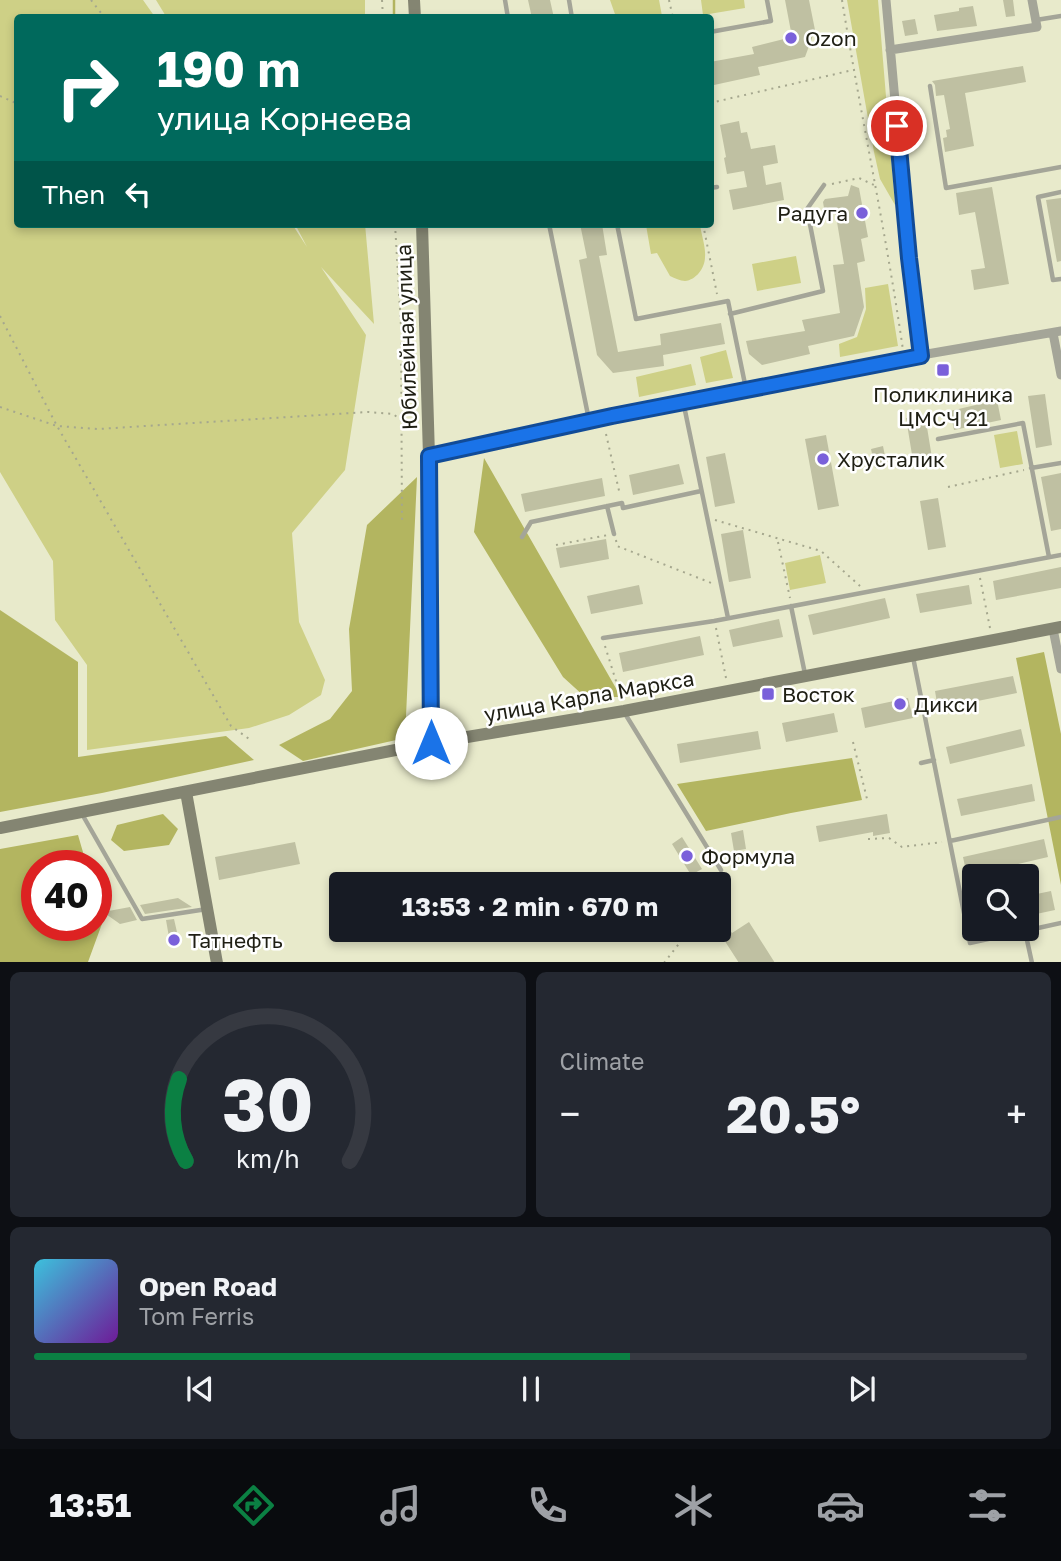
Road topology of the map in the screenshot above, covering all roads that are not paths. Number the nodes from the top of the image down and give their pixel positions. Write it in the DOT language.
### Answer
graph roads {
  1 [pos="767,0"];
  2 [pos="886,0"];
  3 [pos="1032,0"];
  4 [pos="1061,16"];
  5 [pos="1036,24"];
  6 [pos="714,31"];
  7 [pos="890,50"];
  8 [pos="930,86"];
  9 [pos="1061,167"];
  10 [pos="824,185"];
  11 [pos="714,187"];
  12 [pos="717,187"];
  13 [pos="1061,192"];
  14 [pos="422,228"];
  15 [pos="550,228"];
  16 [pos="618,228"];
  17 [pos="1061,279"];
  18 [pos="730,314"];
  19 [pos="1057,332"];
  20 [pos="921,356"];
  21 [pos="1061,375"];
  22 [pos="746,389"];
  23 [pos="683,401"];
  24 [pos="589,421"];
  25 [pos="938,439"];
  26 [pos="429,456"];
  27 [pos="1061,463"];
  28 [pos="1031,468"];
  29 [pos="701,491"];
  30 [pos="607,506"];
  31 [pos="614,534"];
  32 [pos="522,537"];
  33 [pos="1061,555"];
  34 [pos="1049,557"];
  35 [pos="791,606"];
  36 [pos="728,618"];
  37 [pos="1057,628"];
  38 [pos="603,638"];
  39 [pos="912,655"];
  40 [pos="1061,669"];
  41 [pos="805,677"];
  42 [pos="624,711"];
  43 [pos="431,743"];
  44 [pos="934,760"];
  45 [pos="921,763"];
  46 [pos="186,792"];
  47 [pos="82,813"];
  48 [pos="1061,817"];
  49 [pos="0,828"];
  50 [pos="950,841"];
  51 [pos="721,870"];
  52 [pos="962,902"];
  53 [pos="208,909"];
  54 [pos="1061,923"];
  55 [pos="1039,928"];
  56 [pos="1027,941"];
  57 [pos="217,962"];
  58 [pos="1032,962"];
  1 -- 6 [label="lane"];
  2 -- 7 [label="street"];
  3 -- 5 [label="street"];
  4 -- 5 [label="lane"];
  5 -- 7 [label="street"];
  7 -- 20 [label="street"];
  8 -- 9 [label="lane"];
  10 -- 18 [label="lane"];
  11 -- 12 [label="lane"];
  13 -- 17 [label="lane"];
  14 -- 26 [label="main road, Юбилейная улица"];
  15 -- 24 [label="lane"];
  16 -- 18 [label="lane"];
  18 -- 22 [label="lane"];
  19 -- 20 [label="street"];
  19 -- 21 [label="street"];
  20 -- 22 [label="street"];
  22 -- 23 [label="street"];
  23 -- 24 [label="street"];
  23 -- 29 [label="lane"];
  24 -- 26 [label="street"];
  25 -- 28 [label="lane"];
  26 -- 43 [label="main road, Юбилейная улица"];
  27 -- 28 [label="lane"];
  28 -- 34 [label="lane"];
  29 -- 30 [label="lane"];
  29 -- 36 [label="lane"];
  30 -- 31 [label="lane"];
  30 -- 32 [label="lane"];
  33 -- 34 [label="lane"];
  34 -- 35 [label="lane"];
  35 -- 36 [label="lane"];
  35 -- 41 [label="lane"];
  36 -- 38 [label="lane"];
  37 -- 39 [label="main road, улица Карла Маркса"];
  37 -- 40 [label="street"];
  39 -- 41 [label="main road, улица Карла Маркса"];
  39 -- 44 [label="lane"];
  41 -- 42 [label="main road, улица Карла Маркса"];
  42 -- 43 [label="main road, улица Карла Маркса"];
  42 -- 51 [label="lane"];
  43 -- 46 [label="main road, улица Карла Маркса"];
  44 -- 45 [label="lane"];
  44 -- 50 [label="lane"];
  46 -- 47 [label="main road, улица Карла Маркса"];
  46 -- 53 [label="main road"];
  47 -- 49 [label="main road, улица Карла Маркса"];
  47 -- 53 [label="lane"];
  48 -- 50 [label="lane"];
  50 -- 52 [label="lane"];
  53 -- 57 [label="main road"];
  54 -- 55 [label="lane"];
  56 -- 58 [label="lane"];
}
